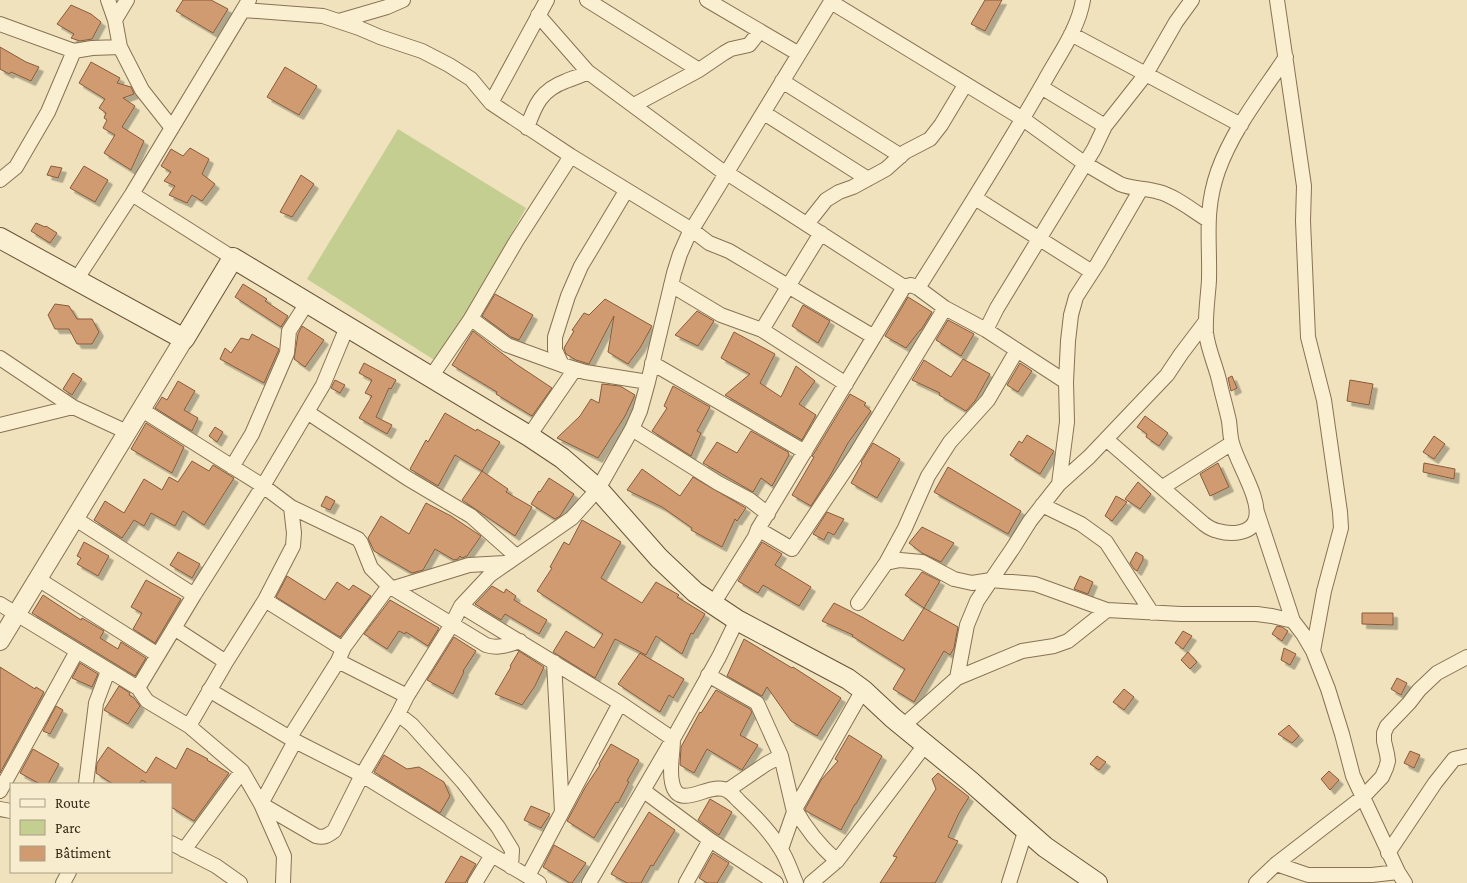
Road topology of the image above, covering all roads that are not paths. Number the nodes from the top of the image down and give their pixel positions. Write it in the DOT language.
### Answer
graph roads {
  1 [pos="108,0"];
  2 [pos="127,0"];
  3 [pos="403,0"];
  4 [pos="547,0"];
  5 [pos="587,0"];
  6 [pos="709,0"];
  7 [pos="1083,0"];
  8 [pos="1192,0"];
  9 [pos="1277,0"];
  10 [pos="832,1"];
  11 [pos="246,5"];
  12 [pos="538,15"];
  13 [pos="115,20"];
  14 [pos="339,21"];
  15 [pos="0,24"];
  16 [pos="760,31"];
  17 [pos="1071,34"];
  18 [pos="120,47"];
  19 [pos="74,51"];
  20 [pos="798,54"];
  21 [pos="1286,57"];
  22 [pos="699,70"];
  23 [pos="588,72"];
  24 [pos="1146,74"];
  25 [pos="782,81"];
  26 [pos="965,84"];
  27 [pos="1041,88"];
  28 [pos="490,103"];
  29 [pos="634,105"];
  30 [pos="764,113"];
  31 [pos="1023,119"];
  32 [pos="1241,125"];
  33 [pos="1105,126"];
  34 [pos="172,128"];
  35 [pos="526,128"];
  36 [pos="571,156"];
  37 [pos="901,156"];
  38 [pos="1084,163"];
  39 [pos="727,174"];
  40 [pos="868,179"];
  41 [pos="0,180"];
  42 [pos="1142,189"];
  43 [pos="626,190"];
  44 [pos="132,194"];
  45 [pos="975,198"];
  46 [pos="1208,220"];
  47 [pos="807,224"];
  48 [pos="692,230"];
  49 [pos="821,233"];
  50 [pos="0,238"];
  51 [pos="1039,239"];
  52 [pos="233,258"];
  53 [pos="1092,272"];
  54 [pos="76,280"];
  55 [pos="671,285"];
  56 [pos="788,285"];
  57 [pos="911,287"];
  58 [pos="306,303"];
  59 [pos="945,308"];
  60 [pos="470,320"];
  61 [pos="1206,321"];
  62 [pos="347,327"];
  63 [pos="762,330"];
  64 [pos="986,330"];
  65 [pos="874,337"];
  66 [pos="184,338"];
  67 [pos="1017,350"];
  68 [pos="0,358"];
  69 [pos="652,363"];
  70 [pos="568,367"];
  71 [pos="431,377"];
  72 [pos="648,382"];
  73 [pos="1066,382"];
  74 [pos="846,384"];
  75 [pos="73,408"];
  76 [pos="140,410"];
  77 [pos="307,412"];
  78 [pos="0,425"];
  79 [pos="632,429"];
  80 [pos="127,432"];
  81 [pos="529,436"];
  82 [pos="1106,439"];
  83 [pos="1232,443"];
  84 [pos="805,452"];
  85 [pos="232,467"];
  86 [pos="1059,484"];
  87 [pos="264,486"];
  88 [pos="1163,487"];
  89 [pos="598,489"];
  90 [pos="1042,505"];
  91 [pos="291,507"];
  92 [pos="1257,512"];
  93 [pos="768,514"];
  94 [pos="74,518"];
  95 [pos="758,529"];
  96 [pos="511,560"];
  97 [pos="886,563"];
  98 [pos="38,579"];
  99 [pos="991,580"];
  100 [pos="391,587"];
  101 [pos="194,595"];
  102 [pos="265,600"];
  103 [pos="858,603"];
  104 [pos="0,604"];
  105 [pos="713,604"];
  106 [pos="461,606"];
  107 [pos="1107,610"];
  108 [pos="1152,613"];
  109 [pos="16,614"];
  110 [pos="737,620"];
  111 [pos="1293,621"];
  112 [pos="452,624"];
  113 [pos="174,628"];
  114 [pos="0,641"];
  115 [pos="520,641"];
  116 [pos="344,647"];
  117 [pos="77,651"];
  118 [pos="1313,651"];
  119 [pos="158,654"];
  120 [pos="1467,656"];
  121 [pos="338,661"];
  122 [pos="226,662"];
  123 [pos="554,662"];
  124 [pos="108,671"];
  125 [pos="708,676"];
  126 [pos="957,678"];
  127 [pos="138,688"];
  128 [pos="209,690"];
  129 [pos="863,690"];
  130 [pos="406,696"];
  131 [pos="620,703"];
  132 [pos="398,714"];
  133 [pos="189,726"];
  134 [pos="903,726"];
  135 [pos="293,739"];
  136 [pos="673,739"];
  137 [pos="925,745"];
  138 [pos="782,756"];
  139 [pos="1467,756"];
  140 [pos="242,771"];
  141 [pos="362,776"];
  142 [pos="86,783"];
  143 [pos="728,790"];
  144 [pos="0,791"];
  145 [pos="644,791"];
  146 [pos="1363,798"];
  147 [pos="261,804"];
  148 [pos="562,810"];
  149 [pos="794,811"];
  150 [pos="1026,829"];
  151 [pos="710,840"];
  152 [pos="177,847"];
  153 [pos="781,849"];
  154 [pos="1388,853"];
  155 [pos="492,855"];
  156 [pos="1276,864"];
  157 [pos="511,867"];
  158 [pos="832,871"];
  159 [pos="1401,878"];
  160 [pos="1340,879"];
  161 [pos="534,880"];
  162 [pos="240,883"];
  163 [pos="283,883"];
  164 [pos="475,883"];
  165 [pos="589,883"];
  166 [pos="686,883"];
  167 [pos="776,883"];
  168 [pos="796,883"];
  169 [pos="811,883"];
  170 [pos="1009,883"];
  171 [pos="1097,883"];
  172 [pos="1256,883"];
  1 -- 13 [label="street"];
  2 -- 13 [label="street"];
  3 -- 14 [label="street"];
  4 -- 12 [label="street"];
  5 -- 22 [label="street"];
  6 -- 16 [label="street"];
  7 -- 17 [label="street"];
  8 -- 24 [label="street"];
  9 -- 21 [label="street"];
  10 -- 20 [label="street"];
  10 -- 26 [label="street"];
  11 -- 14 [label="street"];
  11 -- 34 [label="street"];
  12 -- 23 [label="street"];
  12 -- 28 [label="street"];
  13 -- 18 [label="street"];
  14 -- 28 [label="street"];
  15 -- 19 [label="street"];
  16 -- 20 [label="street"];
  16 -- 22 [label="street"];
  17 -- 24 [label="street"];
  17 -- 27 [label="street"];
  18 -- 19 [label="street"];
  18 -- 34 [label="street"];
  19 -- 41 [label="street"];
  20 -- 25 [label="street"];
  21 -- 32 [label="street"];
  21 -- 118 [label="street"];
  22 -- 29 [label="street"];
  23 -- 29 [label="street"];
  23 -- 35 [label="street"];
  24 -- 32 [label="street"];
  24 -- 33 [label="street"];
  25 -- 30 [label="street"];
  25 -- 37 [label="street"];
  26 -- 31 [label="street"];
  26 -- 37 [label="street"];
  27 -- 31 [label="street"];
  27 -- 33 [label="street"];
  28 -- 35 [label="street"];
  29 -- 39 [label="street"];
  30 -- 39 [label="street"];
  30 -- 40 [label="street"];
  31 -- 38 [label="street"];
  31 -- 45 [label="street"];
  32 -- 46 [label="street"];
  33 -- 38 [label="street"];
  34 -- 44 [label="street"];
  35 -- 36 [label="street"];
  36 -- 43 [label="street"];
  36 -- 60 [label="street"];
  37 -- 40 [label="street"];
  38 -- 42 [label="street"];
  38 -- 51 [label="street"];
  39 -- 47 [label="street"];
  39 -- 48 [label="street"];
  40 -- 47 [label="street"];
  42 -- 46 [label="street"];
  42 -- 53 [label="street"];
  43 -- 48 [label="street"];
  43 -- 70 [label="street"];
  44 -- 52 [label="street"];
  44 -- 54 [label="street"];
  45 -- 51 [label="street"];
  45 -- 57 [label="street"];
  46 -- 61 [label="street"];
  47 -- 49 [label="street"];
  48 -- 55 [label="street"];
  48 -- 56 [label="street"];
  49 -- 56 [label="street"];
  49 -- 57 [label="street"];
  50 -- 54 [label="main road"];
  51 -- 53 [label="street"];
  51 -- 64 [label="street"];
  52 -- 58 [label="main road"];
  52 -- 66 [label="main road"];
  53 -- 73 [label="street"];
  54 -- 66 [label="main road"];
  55 -- 63 [label="street"];
  55 -- 69 [label="street"];
  56 -- 63 [label="street"];
  56 -- 65 [label="street"];
  57 -- 59 [label="street"];
  57 -- 65 [label="street"];
  58 -- 62 [label="main road"];
  58 -- 85 [label="street"];
  59 -- 64 [label="street"];
  59 -- 95 [label="street"];
  60 -- 70 [label="street"];
  60 -- 71 [label="street"];
  61 -- 82 [label="street"];
  61 -- 83 [label="street"];
  62 -- 71 [label="main road"];
  62 -- 77 [label="street"];
  63 -- 74 [label="street"];
  64 -- 67 [label="street"];
  65 -- 74 [label="street"];
  66 -- 76 [label="street"];
  67 -- 73 [label="street"];
  67 -- 97 [label="street"];
  68 -- 75 [label="street"];
  69 -- 72 [label="street"];
  69 -- 84 [label="street"];
  70 -- 72 [label="street"];
  70 -- 81 [label="street"];
  71 -- 81 [label="main road"];
  72 -- 79 [label="street"];
  73 -- 86 [label="street"];
  74 -- 84 [label="street"];
  75 -- 78 [label="street"];
  75 -- 80 [label="street"];
  76 -- 80 [label="street"];
  76 -- 85 [label="street"];
  77 -- 87 [label="street"];
  77 -- 96 [label="street"];
  79 -- 89 [label="street"];
  79 -- 93 [label="street"];
  80 -- 94 [label="street"];
  81 -- 89 [label="main road"];
  82 -- 86 [label="street"];
  82 -- 88 [label="street"];
  83 -- 88 [label="street"];
  83 -- 92 [label="street"];
  84 -- 93 [label="street"];
  85 -- 87 [label="street"];
  86 -- 90 [label="street"];
  87 -- 91 [label="street"];
  87 -- 101 [label="street"];
  88 -- 92 [label="street"];
  89 -- 96 [label="street"];
  89 -- 105 [label="main road"];
  90 -- 99 [label="street"];
  90 -- 108 [label="street"];
  91 -- 100 [label="street"];
  91 -- 102 [label="street"];
  92 -- 111 [label="street"];
  93 -- 95 [label="street"];
  94 -- 98 [label="street"];
  94 -- 101 [label="street"];
  95 -- 105 [label="street"];
  96 -- 100 [label="street"];
  96 -- 106 [label="street"];
  97 -- 99 [label="street"];
  97 -- 103 [label="street"];
  98 -- 109 [label="street"];
  98 -- 119 [label="street"];
  99 -- 107 [label="street"];
  99 -- 126 [label="street"];
  100 -- 112 [label="street"];
  100 -- 116 [label="street"];
  101 -- 113 [label="street"];
  102 -- 116 [label="street"];
  102 -- 122 [label="street"];
  104 -- 109 [label="street"];
  105 -- 110 [label="main road"];
  106 -- 112 [label="street"];
  106 -- 115 [label="street"];
  107 -- 108 [label="street"];
  107 -- 126 [label="street"];
  108 -- 111 [label="street"];
  109 -- 114 [label="street"];
  109 -- 117 [label="street"];
  110 -- 125 [label="street"];
  110 -- 129 [label="main road"];
  111 -- 118 [label="street"];
  112 -- 115 [label="street"];
  112 -- 130 [label="street"];
  113 -- 119 [label="street"];
  113 -- 122 [label="street"];
  115 -- 123 [label="street"];
  116 -- 121 [label="street"];
  117 -- 124 [label="street"];
  117 -- 144 [label="street"];
  118 -- 146 [label="street"];
  119 -- 127 [label="street"];
  120 -- 146 [label="street"];
  121 -- 130 [label="street"];
  121 -- 135 [label="street"];
  122 -- 128 [label="street"];
  123 -- 131 [label="street"];
  123 -- 148 [label="street"];
  124 -- 127 [label="street"];
  124 -- 142 [label="street"];
  125 -- 136 [label="street"];
  125 -- 138 [label="street"];
  126 -- 134 [label="street"];
  127 -- 133 [label="street"];
  128 -- 133 [label="street"];
  128 -- 135 [label="street"];
  129 -- 134 [label="main road"];
  129 -- 149 [label="street"];
  130 -- 132 [label="street"];
  131 -- 136 [label="street"];
  131 -- 148 [label="street"];
  132 -- 141 [label="street"];
  132 -- 157 [label="street"];
  133 -- 140 [label="street"];
  134 -- 137 [label="main road"];
  135 -- 141 [label="street"];
  135 -- 147 [label="street"];
  136 -- 143 [label="street"];
  136 -- 145 [label="street"];
  137 -- 150 [label="main road"];
  137 -- 158 [label="street"];
  138 -- 143 [label="street"];
  138 -- 149 [label="street"];
  139 -- 154 [label="street"];
  140 -- 147 [label="street"];
  140 -- 152 [label="street"];
  141 -- 147 [label="street"];
  141 -- 155 [label="street"];
  143 -- 153 [label="street"];
  145 -- 151 [label="street"];
  145 -- 165 [label="street"];
  146 -- 154 [label="street"];
  146 -- 156 [label="street"];
  147 -- 163 [label="street"];
  148 -- 161 [label="street"];
  149 -- 153 [label="street"];
  149 -- 158 [label="street"];
  150 -- 170 [label="street"];
  150 -- 171 [label="main road"];
  151 -- 166 [label="street"];
  151 -- 167 [label="street"];
  152 -- 162 [label="street"];
  153 -- 168 [label="street"];
  154 -- 159 [label="street"];
  155 -- 157 [label="street"];
  155 -- 164 [label="street"];
  156 -- 160 [label="street"];
  156 -- 172 [label="street"];
  157 -- 161 [label="street"];
  158 -- 169 [label="street"];
  159 -- 160 [label="street"];
}
